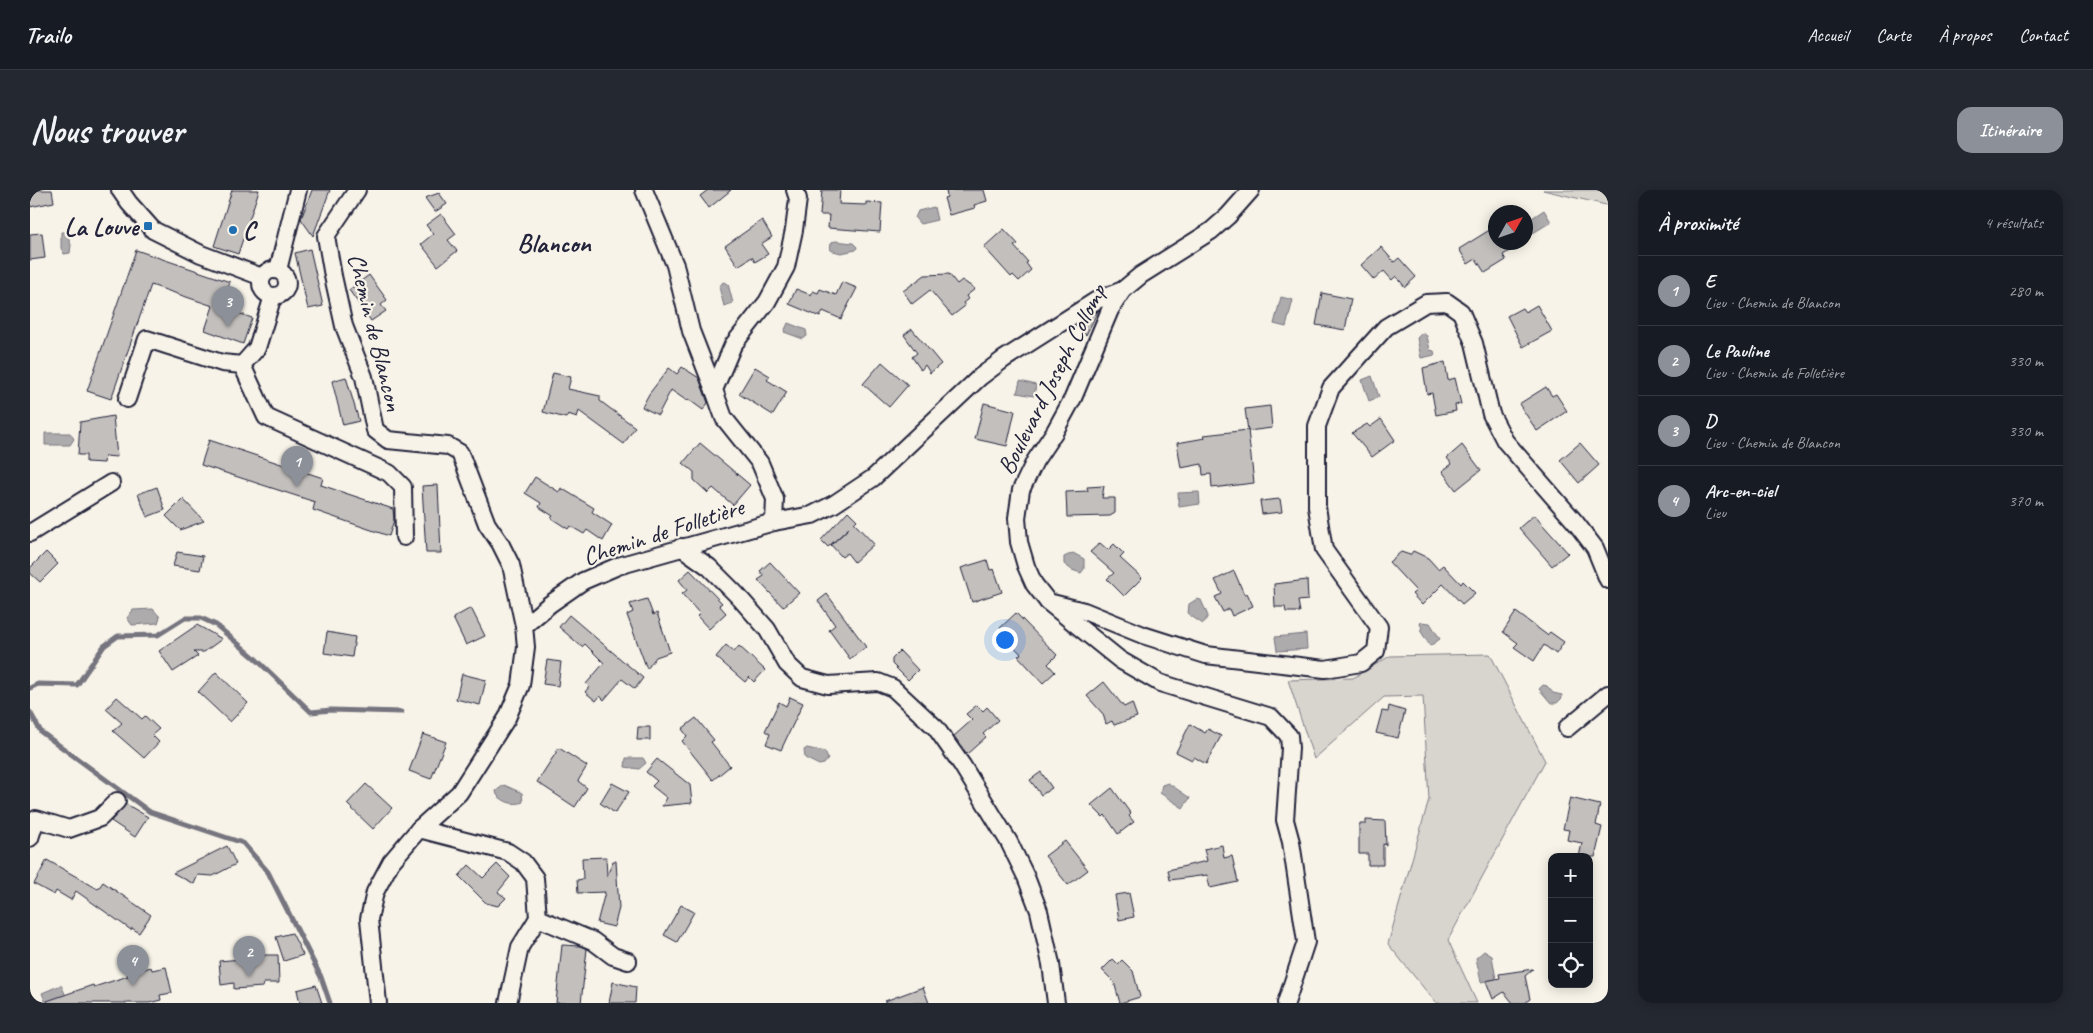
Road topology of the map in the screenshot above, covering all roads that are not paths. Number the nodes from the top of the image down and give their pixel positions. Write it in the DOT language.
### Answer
graph roads {
  1 [pos="120,190"];
  2 [pos="298,190"];
  3 [pos="356,190"];
  4 [pos="644,190"];
  5 [pos="795,190"];
  6 [pos="1251,190"];
  7 [pos="278,270"];
  8 [pos="262,277"];
  9 [pos="1123,290"];
  10 [pos="273,296"];
  11 [pos="242,365"];
  12 [pos="714,390"];
  13 [pos="127,399"];
  14 [pos="111,483"];
  15 [pos="774,522"];
  16 [pos="30,532"];
  17 [pos="404,537"];
  18 [pos="681,548"];
  19 [pos="1608,580"];
  20 [pos="1048,602"];
  21 [pos="524,626"];
  22 [pos="1608,694"];
  23 [pos="1566,728"];
  24 [pos="117,801"];
  25 [pos="419,829"];
  26 [pos="30,838"];
  27 [pos="538,918"];
  28 [pos="628,961"];
  29 [pos="378,1003"];
  30 [pos="508,1003"];
  31 [pos="1056,1003"];
  32 [pos="1286,1003"];
  1 -- 8 [label="street"];
  2 -- 7 [label="street"];
  3 -- 21 [label="street, Chemin de Blancon"];
  4 -- 12 [label="street"];
  5 -- 12 [label="street"];
  6 -- 9 [label="street, Boulevard Joseph Collomp"];
  7 -- 8 [label="street"];
  7 -- 10 [label="street"];
  8 -- 10 [label="street"];
  9 -- 15 [label="street, Chemin de Folletière"];
  9 -- 20 [label="street, Boulevard Joseph Collomp"];
  10 -- 11 [label="street"];
  11 -- 13 [label="street"];
  11 -- 17 [label="street"];
  12 -- 15 [label="street"];
  14 -- 16 [label="street"];
  15 -- 18 [label="street, Chemin de Folletière"];
  18 -- 21 [label="street, Chemin de Folletière"];
  18 -- 31 [label="street"];
  19 -- 20 [label="street"];
  20 -- 32 [label="street, Boulevard Joseph Collomp"];
  21 -- 25 [label="street"];
  22 -- 23 [label="street"];
  24 -- 26 [label="street"];
  25 -- 27 [label="street"];
  25 -- 29 [label="street"];
  27 -- 28 [label="street"];
  27 -- 30 [label="street"];
}
